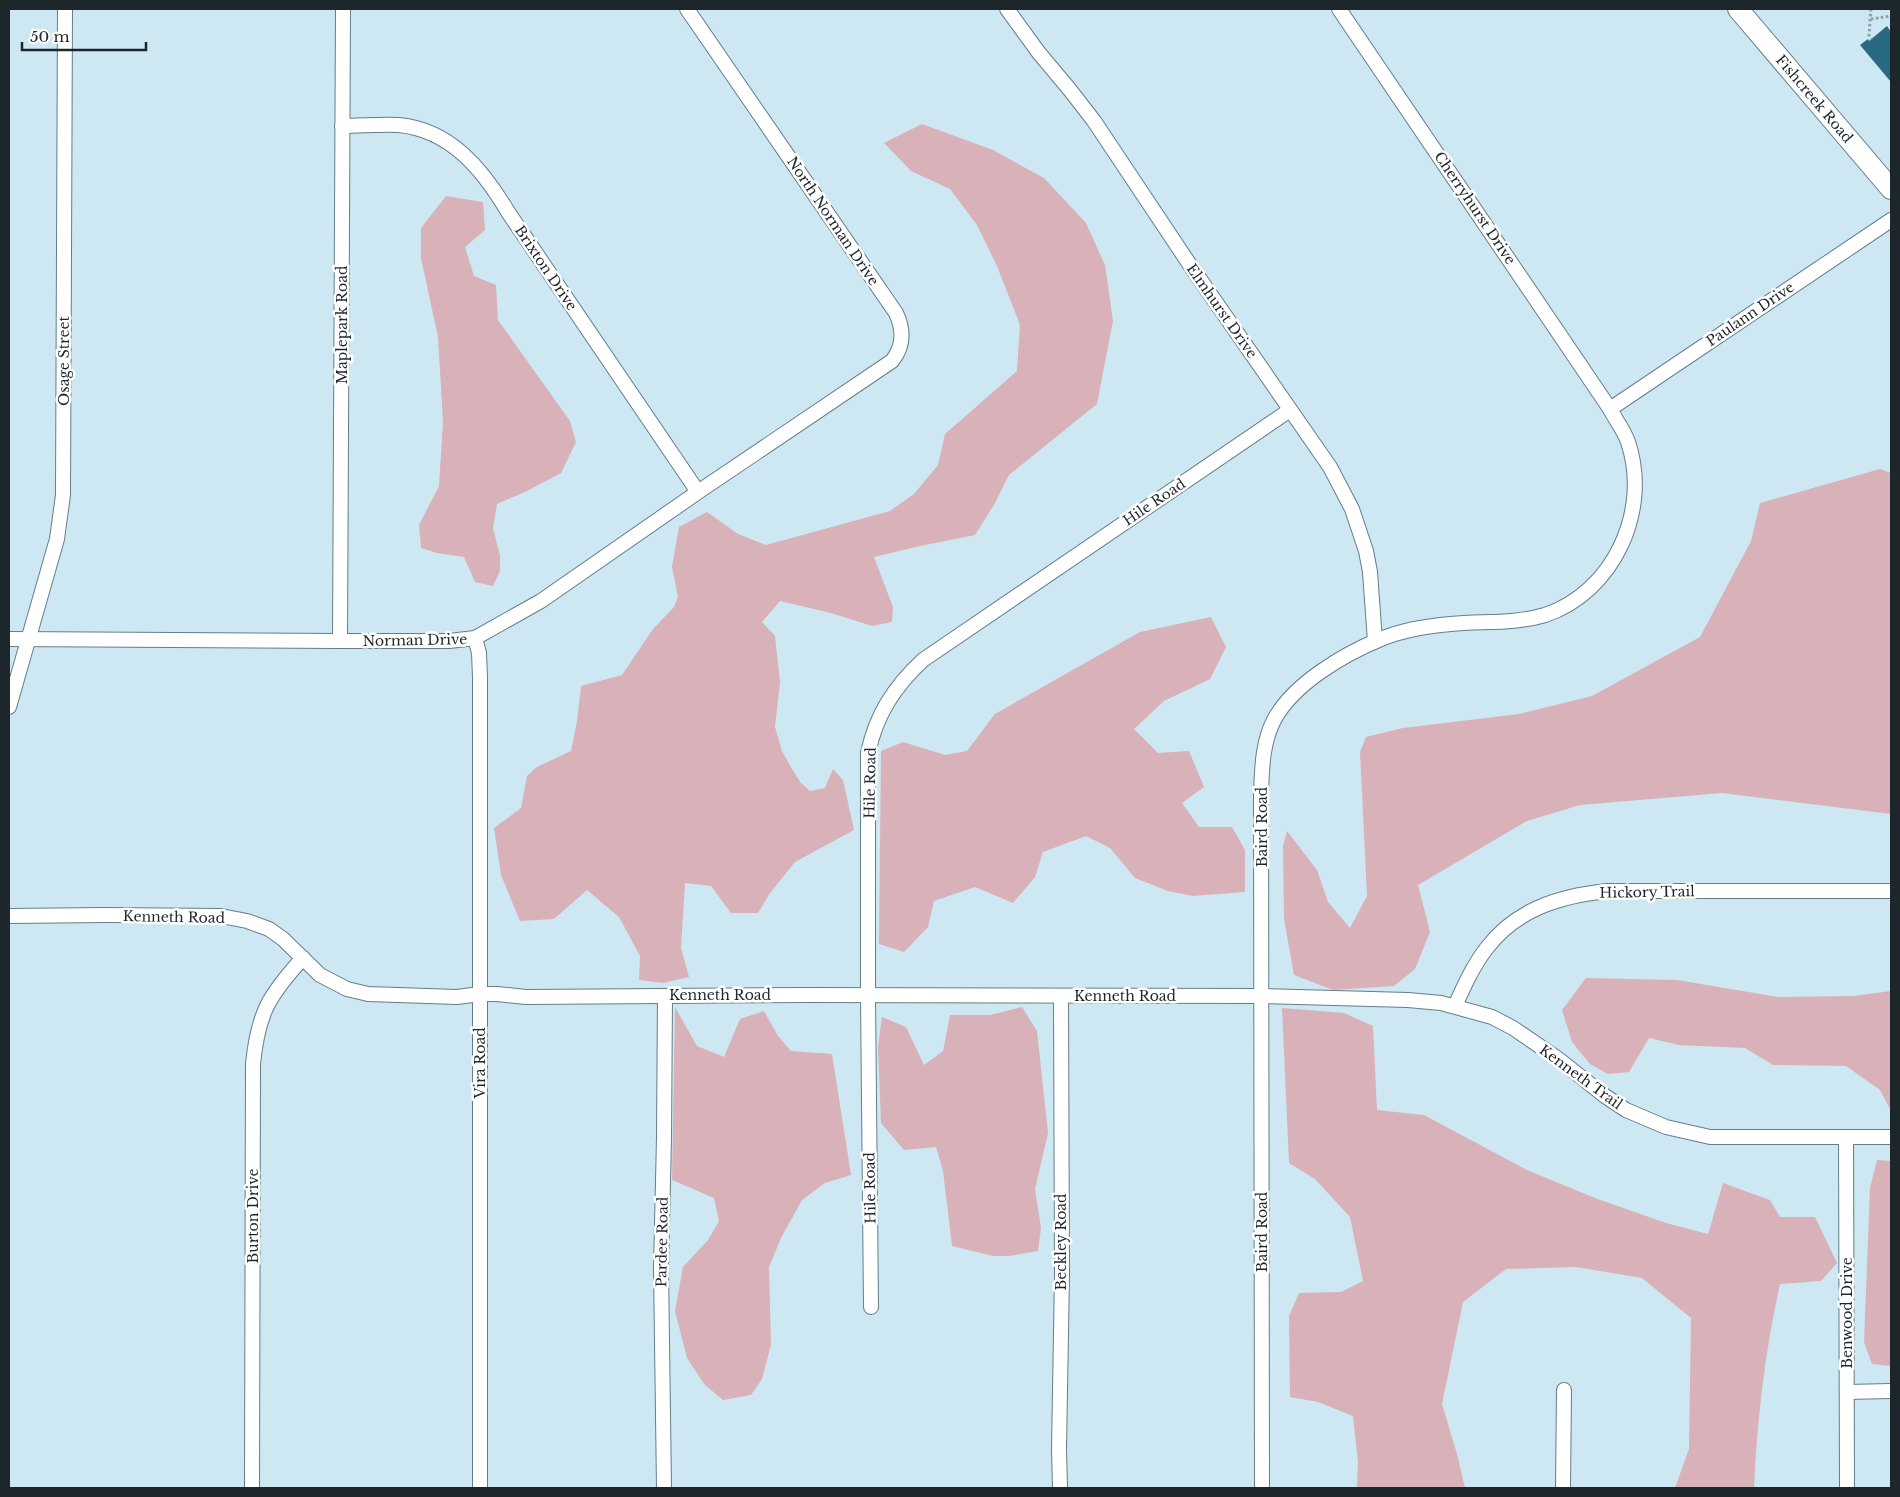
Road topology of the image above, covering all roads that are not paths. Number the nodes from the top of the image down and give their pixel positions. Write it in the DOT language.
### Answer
graph roads {
  1 [pos="65,9"];
  2 [pos="342,9"];
  3 [pos="688,9"];
  4 [pos="1007,9"];
  5 [pos="1339,9"];
  6 [pos="1738,9"];
  7 [pos="342,126"];
  8 [pos="1891,189"];
  9 [pos="1891,220"];
  10 [pos="1610,408"];
  11 [pos="1290,410"];
  12 [pos="814,414"];
  13 [pos="698,492"];
  14 [pos="475,638"];
  15 [pos="9,639"];
  16 [pos="30,639"];
  17 [pos="340,641"];
  18 [pos="1375,641"];
  19 [pos="9,707"];
  20 [pos="1891,891"];
  21 [pos="9,916"];
  22 [pos="303,958"];
  23 [pos="480,994"];
  24 [pos="665,996"];
  25 [pos="868,996"];
  26 [pos="1061,996"];
  27 [pos="1262,996"];
  28 [pos="1454,1006"];
  29 [pos="1891,1137"];
  30 [pos="1846,1138"];
  31 [pos="871,1307"];
  32 [pos="1564,1390"];
  33 [pos="1891,1391"];
  34 [pos="1847,1392"];
  35 [pos="252,1488"];
  36 [pos="480,1488"];
  37 [pos="664,1488"];
  38 [pos="1060,1488"];
  39 [pos="1262,1488"];
  40 [pos="1563,1488"];
  41 [pos="1847,1488"];
  1 -- 16 [label="street, Osage Street"];
  2 -- 7 [label="street, Maplepark Road"];
  3 -- 12 [label="street, North Norman Drive"];
  4 -- 11 [label="street, Elmhurst Drive"];
  5 -- 10 [label="street, Cherryhurst Drive"];
  6 -- 8 [label="main road, Fishcreek Road"];
  7 -- 13 [label="street, Brixton Drive"];
  7 -- 17 [label="street, Maplepark Road"];
  9 -- 10 [label="street, Paulann Drive"];
  10 -- 18 [label="street, Baird Road"];
  11 -- 18 [label="street, Elmhurst Drive"];
  11 -- 25 [label="street, Hile Road"];
  12 -- 13 [label="street, Norman Drive"];
  13 -- 14 [label="street, Norman Drive"];
  14 -- 17 [label="street, Norman Drive"];
  14 -- 23 [label="street, Vira Road"];
  15 -- 16 [label="street, Norman Drive"];
  16 -- 17 [label="street, Norman Drive"];
  16 -- 19 [label="street, Osage Street"];
  18 -- 27 [label="street, Baird Road"];
  20 -- 28 [label="street, Hickory Trail"];
  21 -- 22 [label="street, Kenneth Road"];
  22 -- 23 [label="street, Kenneth Road"];
  22 -- 35 [label="street, Burton Drive"];
  23 -- 24 [label="street, Kenneth Road"];
  23 -- 36 [label="street, Vira Road"];
  24 -- 25 [label="street, Kenneth Road"];
  24 -- 37 [label="street, Pardee Road"];
  25 -- 26 [label="street, Kenneth Road"];
  25 -- 31 [label="street, Hile Road"];
  26 -- 27 [label="street, Kenneth Road"];
  26 -- 38 [label="street, Beckley Road"];
  27 -- 28 [label="street, Kenneth Road"];
  27 -- 39 [label="street, Baird Road"];
  28 -- 30 [label="street, Kenneth Trail"];
  29 -- 30 [label="street, Kenneth Trail"];
  30 -- 34 [label="street, Benwood Drive"];
  32 -- 40 [label="street"];
  33 -- 34 [label="street"];
  34 -- 41 [label="street, Benwood Drive"];
}
